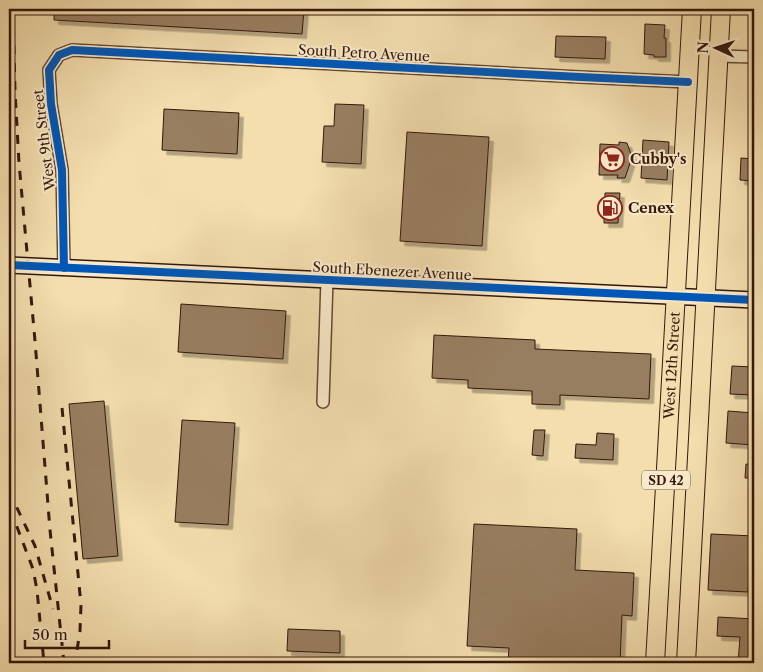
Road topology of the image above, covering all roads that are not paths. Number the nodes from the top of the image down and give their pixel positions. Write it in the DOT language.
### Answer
graph roads {
  1 [pos="692,9"];
  2 [pos="720,9"];
  3 [pos="718,56"];
  4 [pos="754,57"];
  5 [pos="49,70"];
  6 [pos="688,82"];
  7 [pos="9,265"];
  8 [pos="64,268"];
  9 [pos="327,280"];
  10 [pos="676,297"];
  11 [pos="705,298"];
  12 [pos="754,300"];
  13 [pos="323,402"];
  14 [pos="655,663"];
  15 [pos="686,663"];
  1 -- 6 [label="main road, West 12th Street / SD 42"];
  2 -- 3 [label="main road, West 12th Street / SD 42"];
  3 -- 4 [label="street"];
  3 -- 11 [label="main road, West 12th Street / SD 42"];
  5 -- 6 [label="street, South Petro Avenue"];
  5 -- 8 [label="street, West 9th Street"];
  6 -- 10 [label="main road, West 12th Street / SD 42"];
  7 -- 8 [label="street, South Ebenezer Avenue"];
  8 -- 9 [label="street, South Ebenezer Avenue"];
  9 -- 10 [label="street, South Ebenezer Avenue"];
  9 -- 13 [label="street"];
  10 -- 11 [label="street, South Ebenezer Avenue"];
  10 -- 14 [label="main road, West 12th Street / SD 42"];
  11 -- 12 [label="street, South Ebenezer Avenue"];
  11 -- 15 [label="main road, West 12th Street / SD 42"];
}
